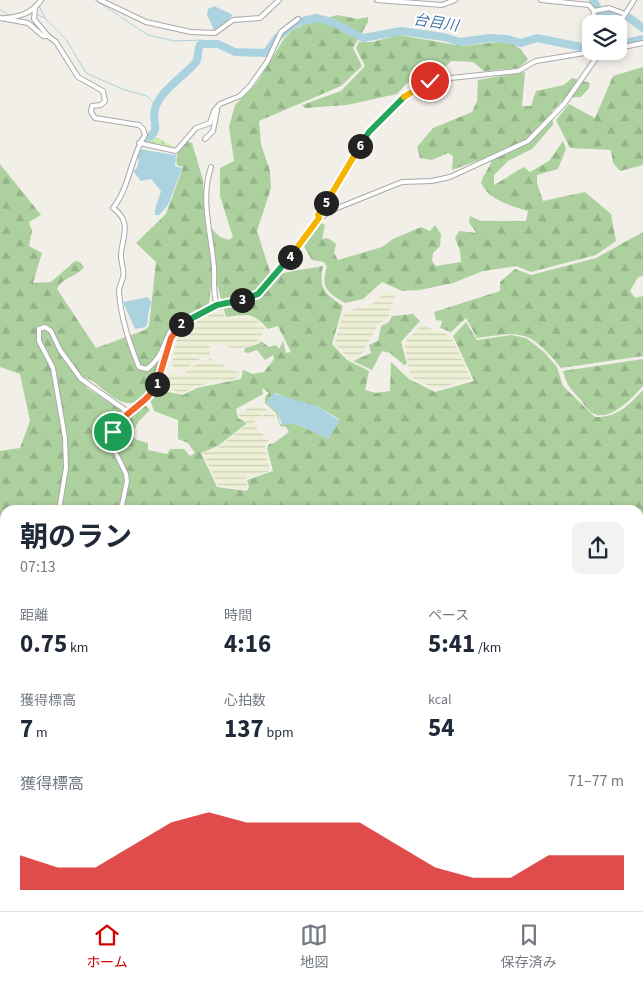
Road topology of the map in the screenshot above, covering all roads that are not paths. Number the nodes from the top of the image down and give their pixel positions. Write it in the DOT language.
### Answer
graph roads {
  1 [pos="41,0"];
  2 [pos="100,0"];
  3 [pos="279,0"];
  4 [pos="377,0"];
  5 [pos="455,0"];
  6 [pos="544,0"];
  7 [pos="634,0"];
  8 [pos="596,10"];
  9 [pos="34,11"];
  10 [pos="625,14"];
  11 [pos="595,15"];
  12 [pos="2,18"];
  13 [pos="298,19"];
  14 [pos="48,36"];
  15 [pos="643,43"];
  16 [pos="627,46"];
  17 [pos="582,53"];
  18 [pos="595,60"];
  19 [pos="226,102"];
  20 [pos="206,139"];
  21 [pos="140,143"];
  22 [pos="211,167"];
  23 [pos="319,218"];
  24 [pos="217,305"];
  25 [pos="180,325"];
  26 [pos="128,412"];
  27 [pos="60,505"];
  28 [pos="122,505"];
  1 -- 9 [label="street"];
  2 -- 3 [label="street"];
  4 -- 5 [label="street"];
  6 -- 8 [label="street"];
  7 -- 10 [label="street"];
  8 -- 10 [label="street"];
  8 -- 11 [label="street"];
  9 -- 12 [label="street"];
  9 -- 14 [label="street"];
  12 -- 14 [label="street"];
  13 -- 19 [label="street"];
  14 -- 21 [label="street"];
  15 -- 16 [label="street"];
  17 -- 23 [label="street"];
  18 -- 23 [label="street"];
  19 -- 20 [label="street"];
  19 -- 21 [label="street"];
  21 -- 25 [label="street"];
  22 -- 24 [label="street"];
  23 -- 24 [label="street"];
  24 -- 25 [label="street"];
  25 -- 26 [label="street"];
  26 -- 27 [label="street"];
  26 -- 28 [label="street"];
}
